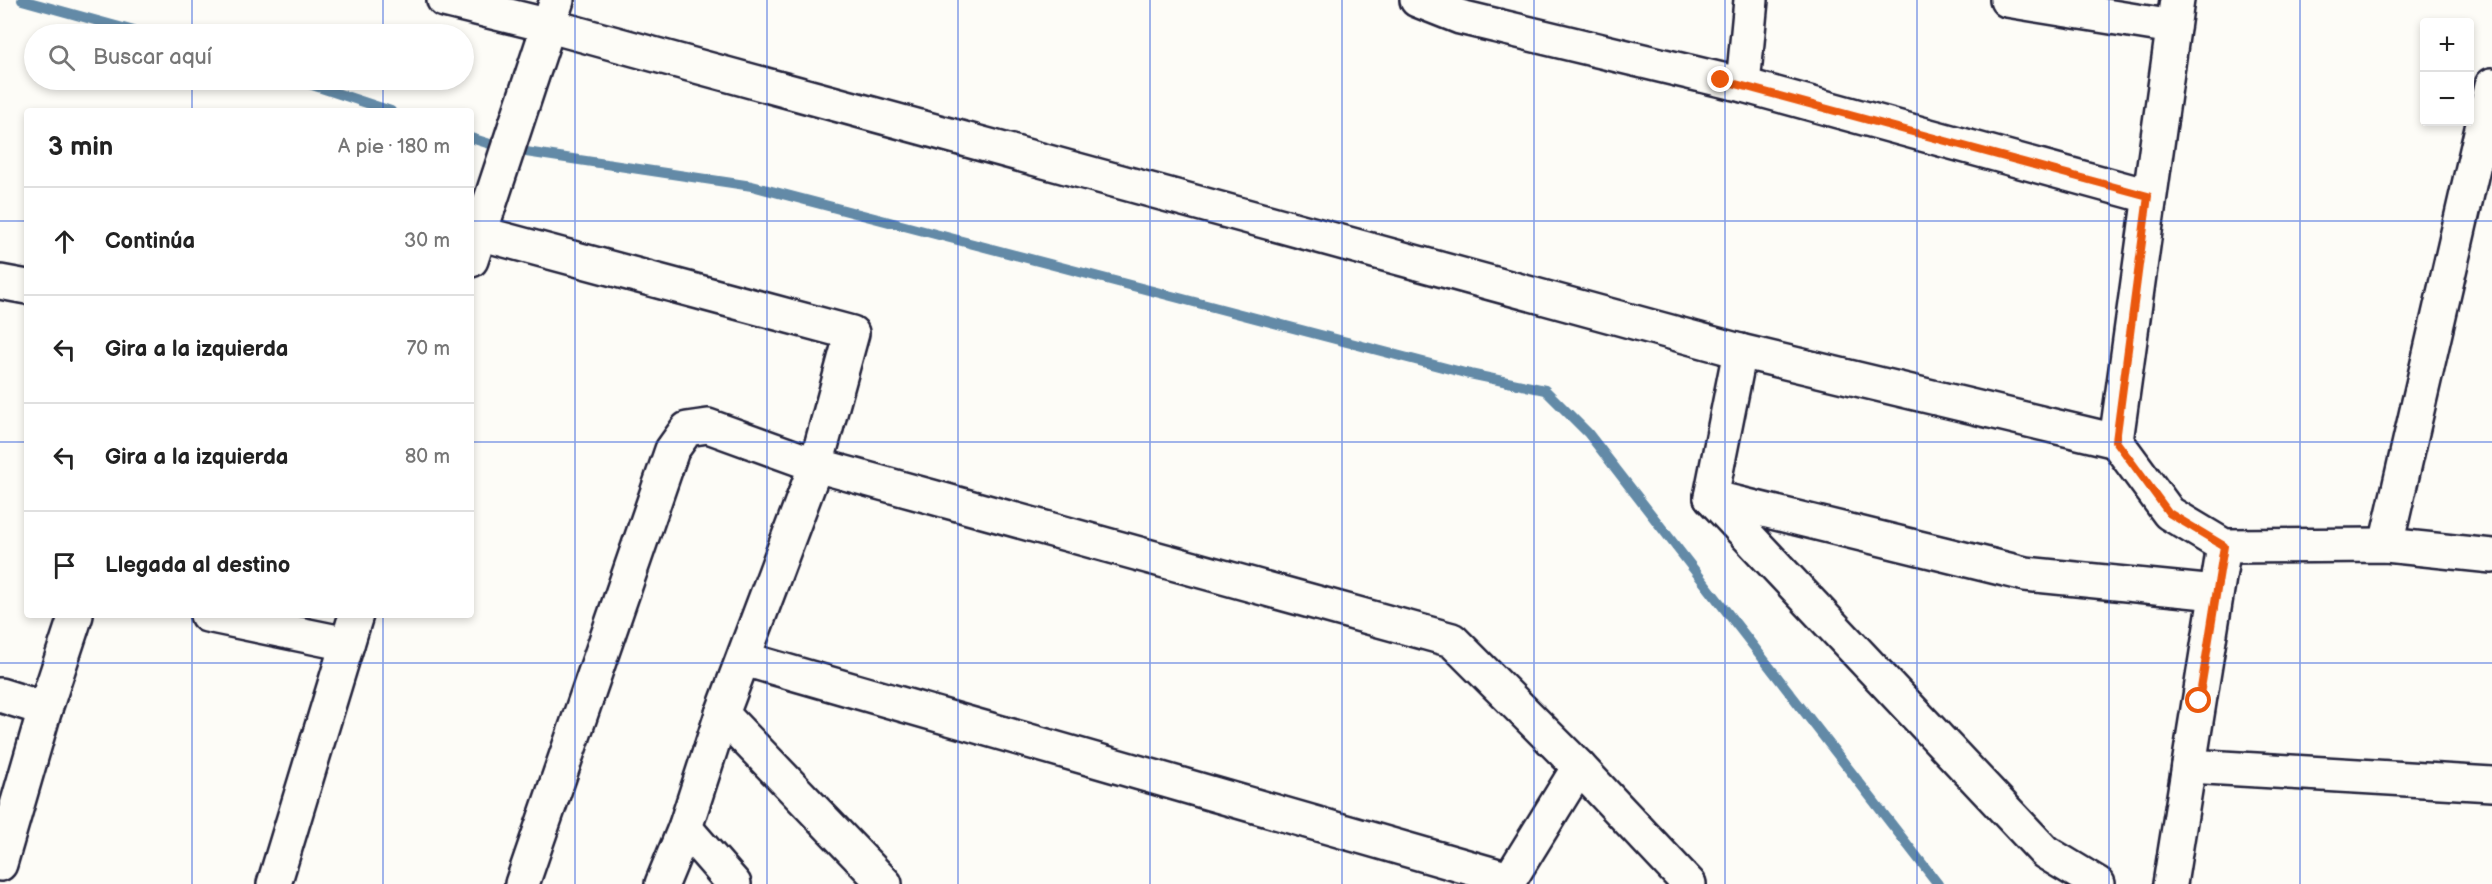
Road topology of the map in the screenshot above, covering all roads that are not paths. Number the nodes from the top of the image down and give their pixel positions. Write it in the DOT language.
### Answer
graph roads {
  1 [pos="444,0"];
  2 [pos="1417,0"];
  3 [pos="1751,0"];
  4 [pos="2007,0"];
  5 [pos="554,13"];
  6 [pos="2175,13"];
  7 [pos="1743,85"];
  8 [pos="2491,94"];
  9 [pos="2148,196"];
  10 [pos="475,246"];
  11 [pos="0,282"];
  12 [pos="24,286"];
  13 [pos="1740,351"];
  14 [pos="2116,441"];
  15 [pos="816,465"];
  16 [pos="1711,497"];
  17 [pos="2386,545"];
  18 [pos="2224,546"];
  19 [pos="2492,556"];
  20 [pos="2216,593"];
  21 [pos="75,618"];
  22 [pos="238,618"];
  23 [pos="351,629"];
  24 [pos="744,658"];
  25 [pos="0,695"];
  26 [pos="45,709"];
  27 [pos="722,714"];
  28 [pos="2189,766"];
  29 [pos="1579,767"];
  30 [pos="2492,784"];
  31 [pos="685,828"];
  32 [pos="0,864"];
  33 [pos="1508,882"];
  34 [pos="274,884"];
  35 [pos="522,884"];
  36 [pos="662,884"];
  37 [pos="734,884"];
  38 [pos="885,884"];
  39 [pos="1689,884"];
  40 [pos="2098,884"];
  41 [pos="2170,884"];
  1 -- 5 [label="street"];
  2 -- 7 [label="street"];
  3 -- 7 [label="street"];
  4 -- 6 [label="street"];
  5 -- 10 [label="street"];
  5 -- 13 [label="street"];
  6 -- 9 [label="street"];
  7 -- 9 [label="street"];
  8 -- 17 [label="street"];
  9 -- 14 [label="street"];
  10 -- 15 [label="street"];
  11 -- 12 [label="street"];
  13 -- 14 [label="street"];
  13 -- 16 [label="street"];
  14 -- 18 [label="street"];
  15 -- 24 [label="street"];
  15 -- 29 [label="street"];
  15 -- 35 [label="street"];
  16 -- 20 [label="street"];
  16 -- 40 [label="street"];
  17 -- 18 [label="street"];
  17 -- 19 [label="street"];
  18 -- 20 [label="street"];
  20 -- 28 [label="street"];
  21 -- 26 [label="street"];
  22 -- 23 [label="street"];
  23 -- 34 [label="street"];
  24 -- 27 [label="street"];
  24 -- 33 [label="street"];
  25 -- 26 [label="street"];
  26 -- 32 [label="street"];
  27 -- 31 [label="street"];
  27 -- 38 [label="street"];
  28 -- 30 [label="street"];
  28 -- 41 [label="street"];
  29 -- 33 [label="street"];
  29 -- 39 [label="street"];
  31 -- 36 [label="street"];
  31 -- 37 [label="street"];
}
